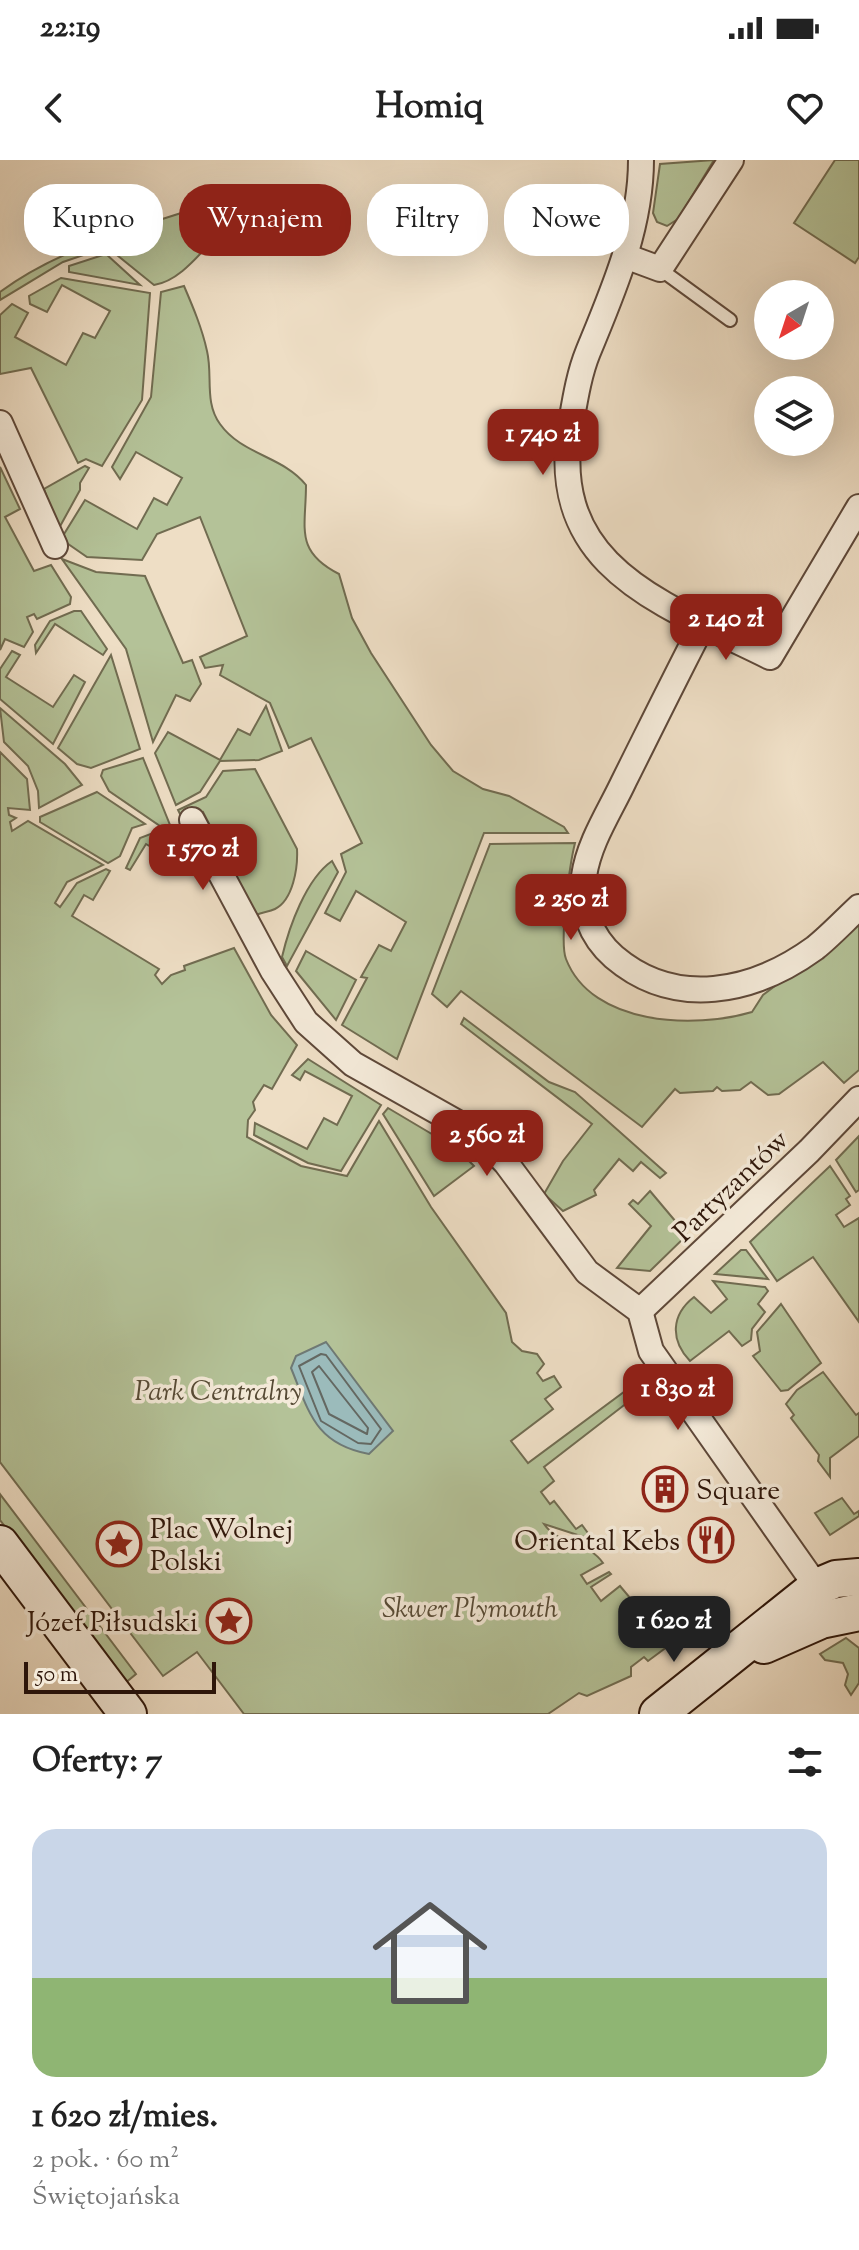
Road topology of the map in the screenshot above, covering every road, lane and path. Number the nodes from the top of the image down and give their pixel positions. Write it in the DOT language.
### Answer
graph roads {
  1 [pos="641,160"];
  2 [pos="731,160"];
  3 [pos="629,240"];
  4 [pos="625,256"];
  5 [pos="660,269"];
  6 [pos="730,320"];
  7 [pos="0,423"];
  8 [pos="859,507"];
  9 [pos="55,546"];
  10 [pos="703,624"];
  11 [pos="192,820"];
  12 [pos="859,907"];
  13 [pos="859,1099"];
  14 [pos="640,1311"];
  15 [pos="0,1544"];
  16 [pos="859,1577"];
  17 [pos="817,1587"];
  18 [pos="859,1612"];
  19 [pos="726,1662"];
  20 [pos="128,1714"];
  21 [pos="658,1714"];
  1 -- 3 [label="street"];
  2 -- 5 [label="street"];
  4 -- 5 [label="street"];
  4 -- 10 [label="street"];
  5 -- 6 [label="lane"];
  7 -- 9 [label="street"];
  8 -- 10 [label="street"];
  10 -- 12 [label="street"];
  11 -- 14 [label="street"];
  13 -- 14 [label="street, Partyzantów"];
  14 -- 17 [label="street"];
  15 -- 20 [label="street"];
  16 -- 17 [label="street"];
  17 -- 19 [label="street"];
  18 -- 19 [label="street"];
  19 -- 21 [label="street"];
}
